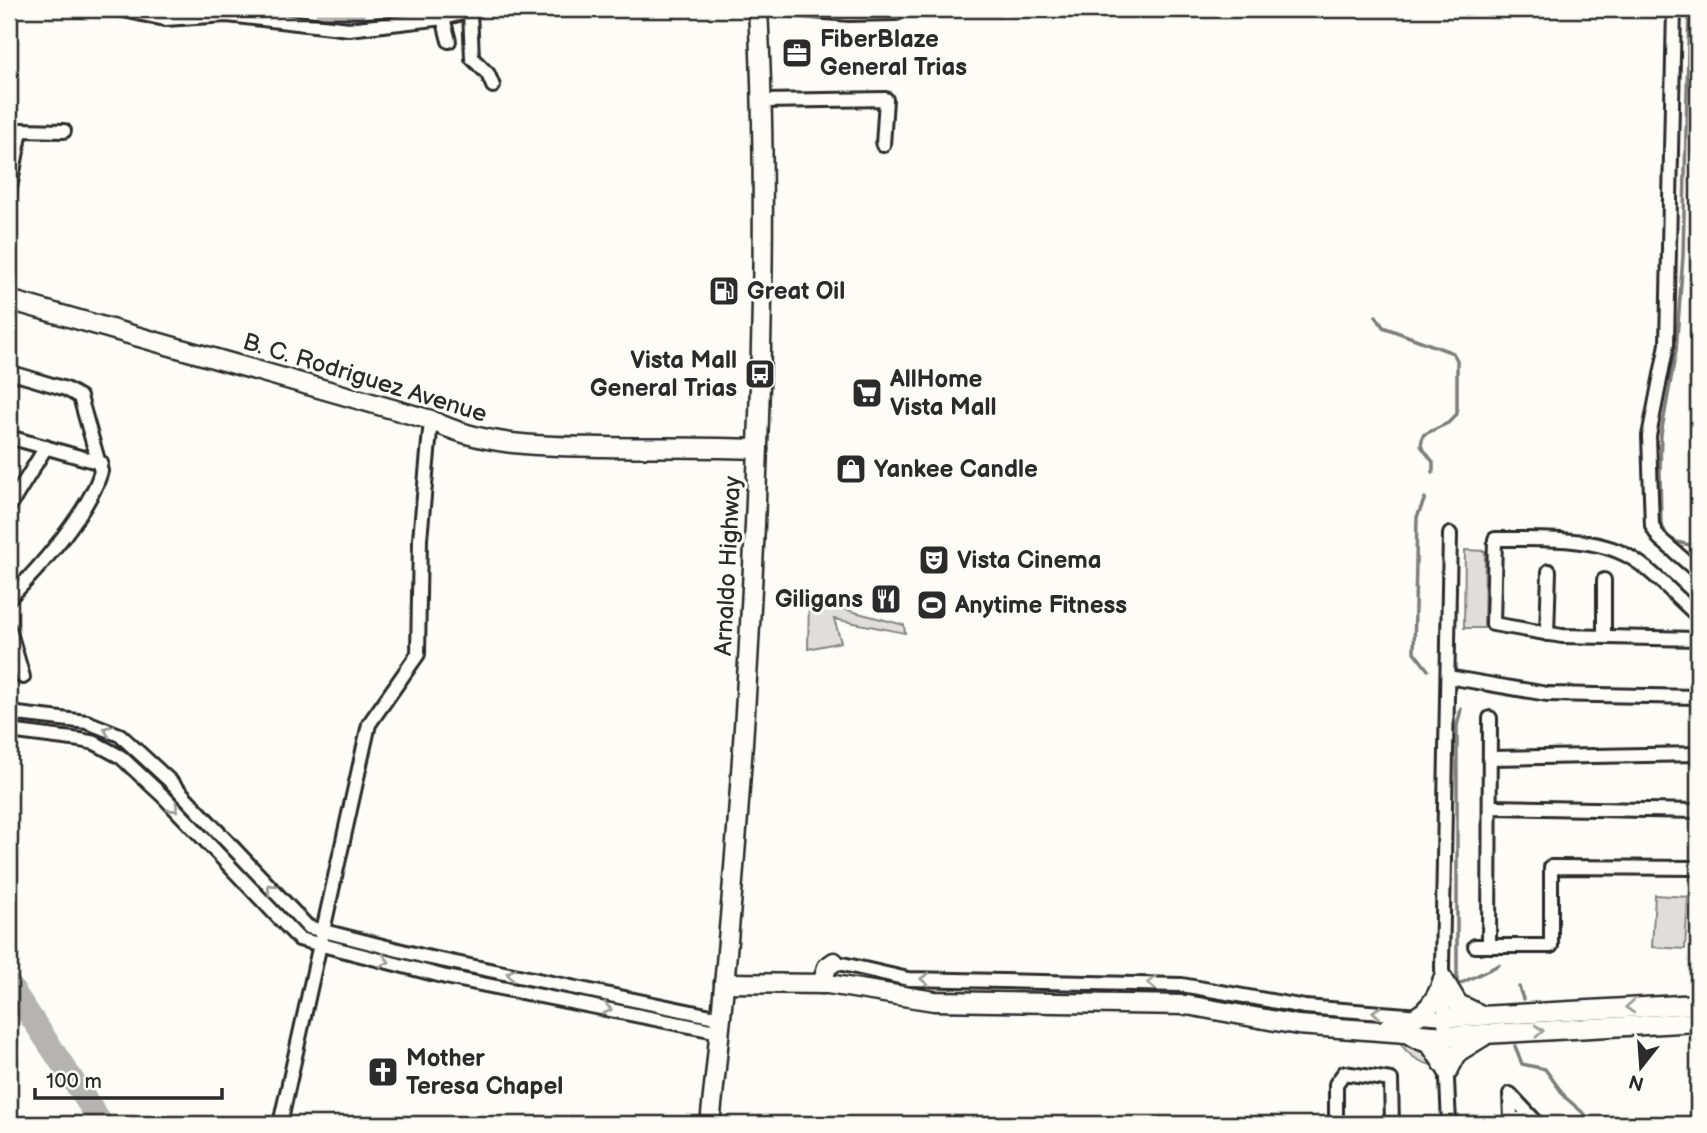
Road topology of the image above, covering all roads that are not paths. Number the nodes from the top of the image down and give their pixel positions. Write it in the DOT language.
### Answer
graph roads {
  1 [pos="119,9"];
  2 [pos="758,9"];
  3 [pos="789,9"];
  4 [pos="1674,9"];
  5 [pos="474,10"];
  6 [pos="849,11"];
  7 [pos="897,13"];
  8 [pos="443,18"];
  9 [pos="449,41"];
  10 [pos="494,86"];
  11 [pos="763,101"];
  12 [pos="64,131"];
  13 [pos="883,145"];
  14 [pos="9,193"];
  15 [pos="9,300"];
  16 [pos="9,372"];
  17 [pos="430,420"];
  18 [pos="9,437"];
  19 [pos="46,447"];
  20 [pos="758,449"];
  21 [pos="101,463"];
  22 [pos="9,507"];
  23 [pos="1450,534"];
  24 [pos="1549,570"];
  25 [pos="1698,572"];
  26 [pos="1604,580"];
  27 [pos="9,598"];
  28 [pos="1698,616"];
  29 [pos="9,629"];
  30 [pos="1547,634"];
  31 [pos="1604,635"];
  32 [pos="1698,639"];
  33 [pos="23,677"];
  34 [pos="1448,677"];
  35 [pos="1698,696"];
  36 [pos="9,713"];
  37 [pos="1490,718"];
  38 [pos="9,731"];
  39 [pos="1698,754"];
  40 [pos="1490,758"];
  41 [pos="1490,807"];
  42 [pos="1698,811"];
  43 [pos="1698,867"];
  44 [pos="321,930"];
  45 [pos="318,944"];
  46 [pos="1475,946"];
  47 [pos="1489,946"];
  48 [pos="834,962"];
  49 [pos="1443,979"];
  50 [pos="724,983"];
  51 [pos="822,984"];
  52 [pos="1698,1003"];
  53 [pos="1418,1016"];
  54 [pos="1482,1016"];
  55 [pos="1698,1022"];
  56 [pos="721,1025"];
  57 [pos="1446,1027"];
  58 [pos="1369,1030"];
  59 [pos="1399,1032"];
  60 [pos="1491,1033"];
  61 [pos="1448,1071"];
  62 [pos="279,1124"];
  63 [pos="710,1124"];
  64 [pos="1336,1124"];
  65 [pos="1392,1124"];
  66 [pos="1449,1124"];
  1 -- 8 [label="street"];
  2 -- 11 [label="street, Arnaldo Highway"];
  3 -- 6 [label="street"];
  4 -- 25 [label="street"];
  5 -- 8 [label="street"];
  5 -- 10 [label="street"];
  6 -- 7 [label="street"];
  8 -- 9 [label="street"];
  11 -- 13 [label="street"];
  11 -- 20 [label="street, Arnaldo Highway"];
  12 -- 14 [label="street"];
  15 -- 17 [label="street, B. C. Rodriguez Avenue"];
  16 -- 21 [label="street"];
  17 -- 20 [label="street, B. C. Rodriguez Avenue"];
  17 -- 44 [label="street"];
  18 -- 19 [label="street"];
  19 -- 21 [label="street"];
  19 -- 22 [label="street"];
  20 -- 50 [label="street, Arnaldo Highway"];
  21 -- 27 [label="street"];
  23 -- 34 [label="street"];
  24 -- 30 [label="street"];
  26 -- 31 [label="street"];
  28 -- 30 [label="street"];
  29 -- 33 [label="street"];
  30 -- 31 [label="street"];
  31 -- 32 [label="street"];
  34 -- 35 [label="street"];
  34 -- 49 [label="street"];
  44 -- 36 [label="street, one-way"];
  37 -- 40 [label="street"];
  38 -- 45 [label="street, one-way"];
  39 -- 40 [label="street"];
  40 -- 41 [label="street"];
  41 -- 42 [label="street"];
  41 -- 47 [label="street"];
  43 -- 47 [label="street"];
  44 -- 45 [label="street"];
  56 -- 44 [label="street, one-way"];
  45 -- 56 [label="street, one-way"];
  45 -- 62 [label="street"];
  46 -- 47 [label="street"];
  48 -- 51 [label="street"];
  53 -- 48 [label="street, one-way"];
  49 -- 53 [label="street"];
  49 -- 54 [label="street"];
  49 -- 57 [label="street"];
  50 -- 51 [label="street"];
  50 -- 56 [label="street, Arnaldo Highway"];
  51 -- 58 [label="street"];
  52 -- 54 [label="street, one-way"];
  53 -- 57 [label="street"];
  53 -- 58 [label="street"];
  54 -- 57 [label="street"];
  60 -- 55 [label="street, one-way"];
  56 -- 63 [label="street, Arnaldo Highway"];
  57 -- 59 [label="street"];
  57 -- 60 [label="street"];
  57 -- 61 [label="street"];
  58 -- 59 [label="street"];
  59 -- 61 [label="street"];
  60 -- 61 [label="street"];
  61 -- 66 [label="street"];
  64 -- 65 [label="street"];
}
